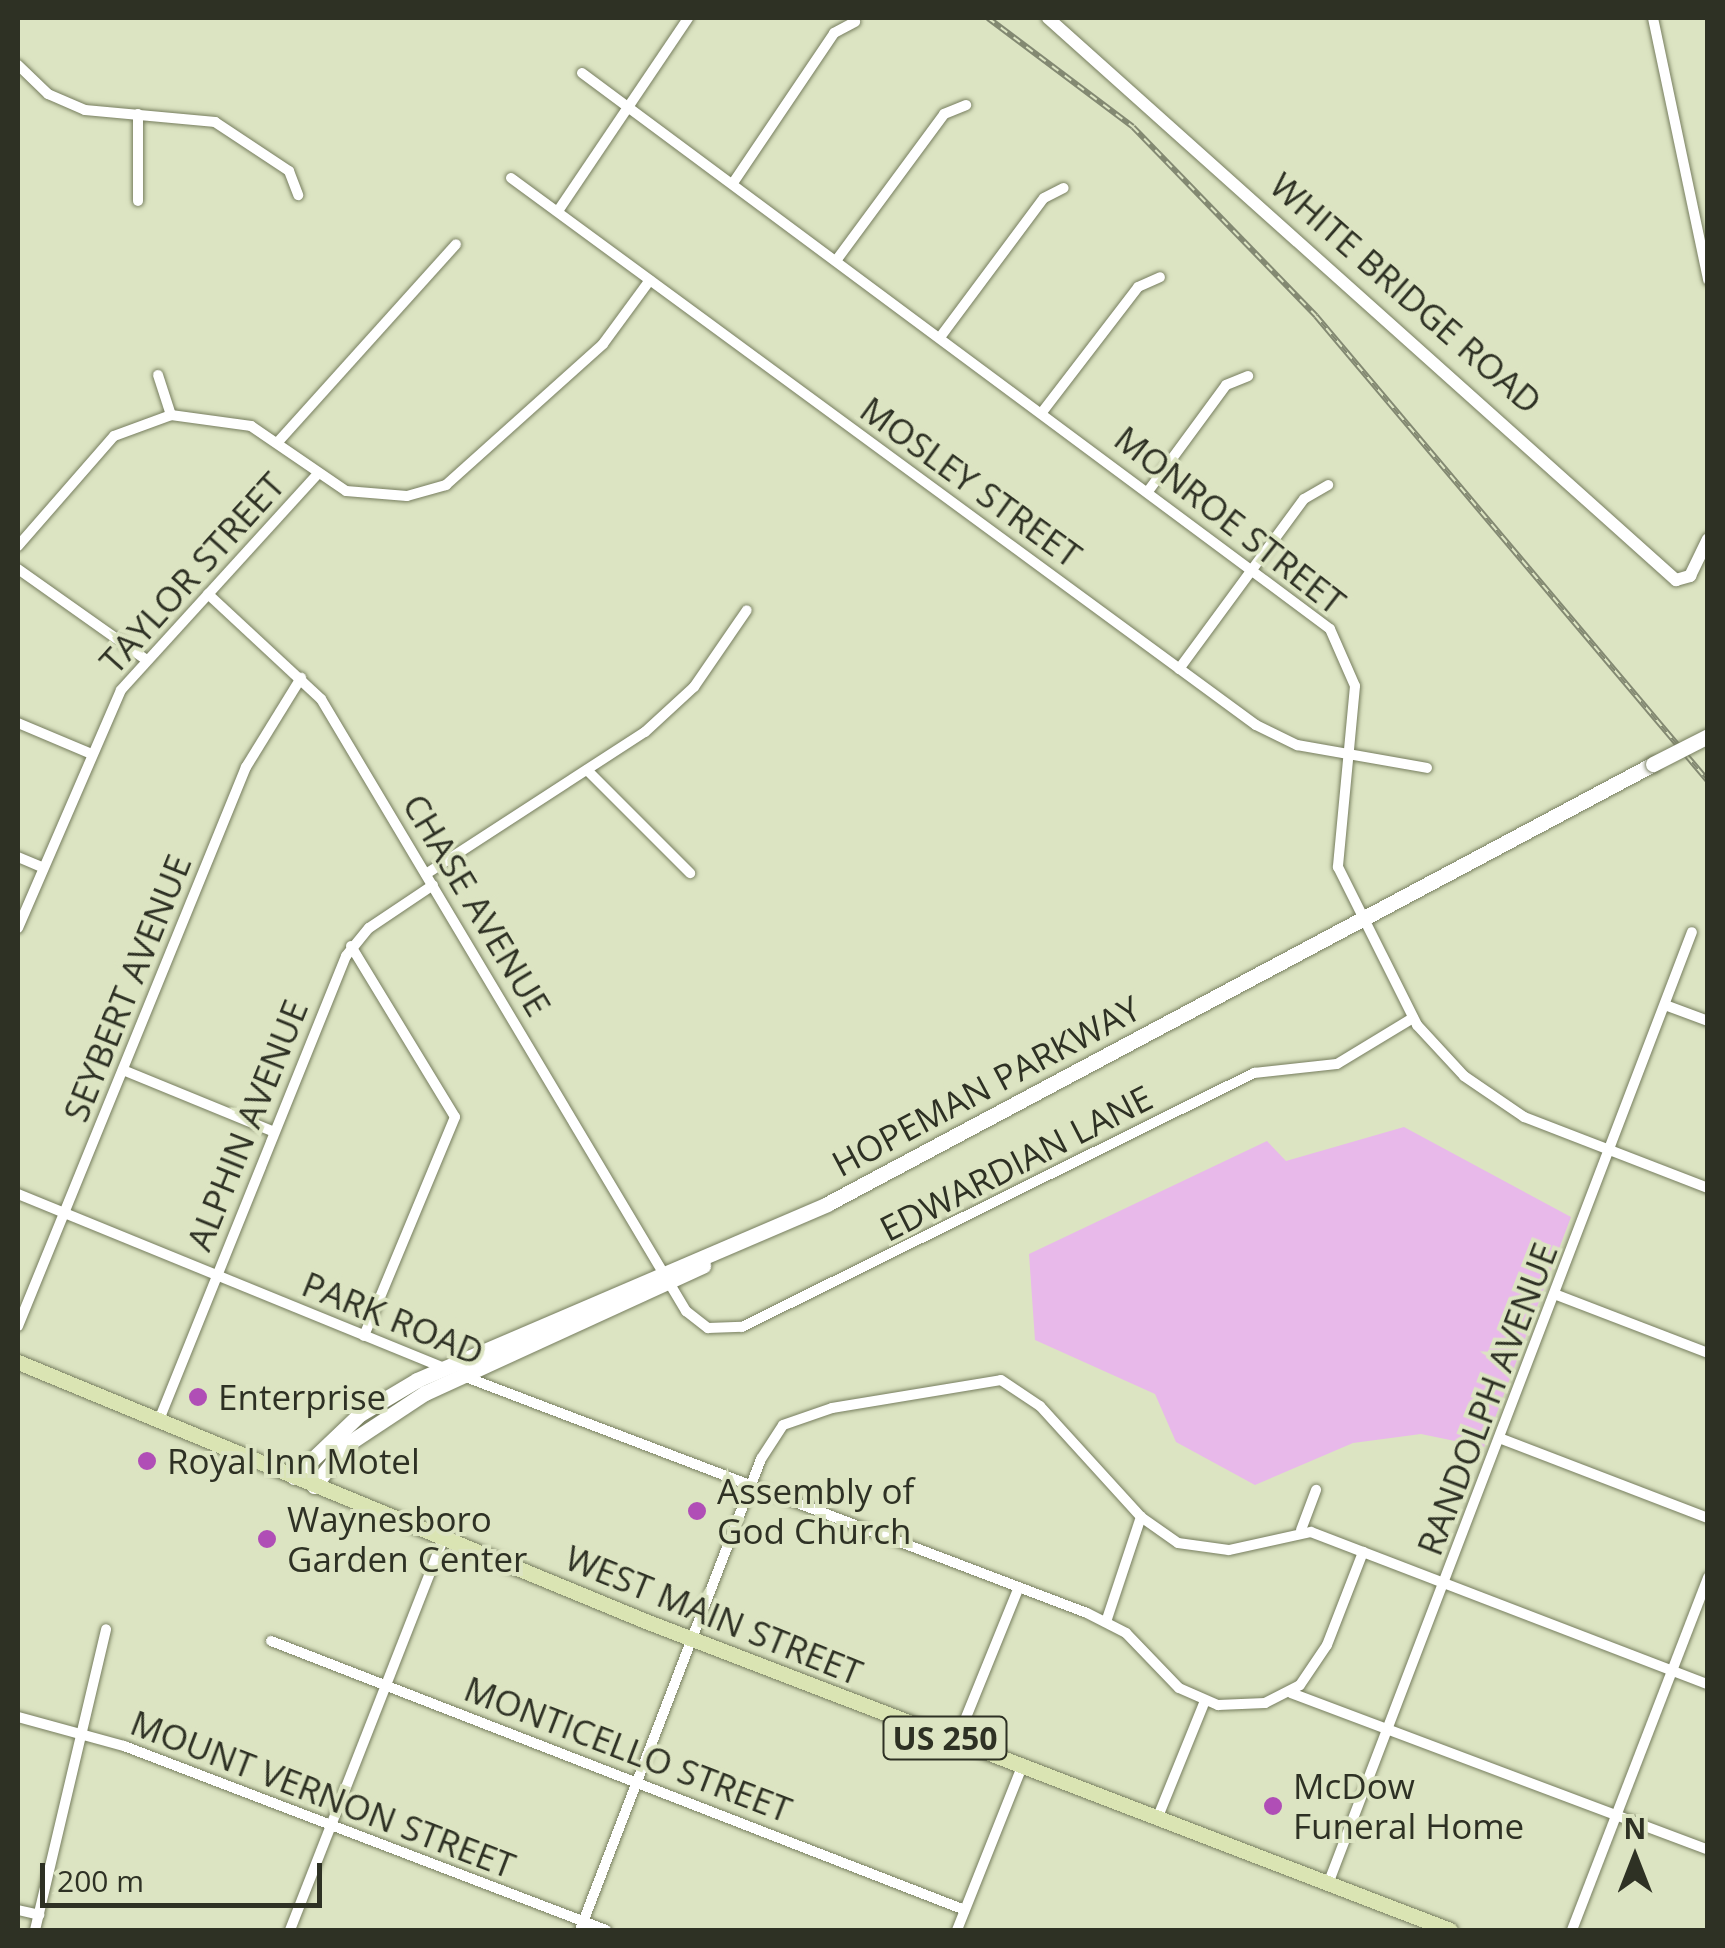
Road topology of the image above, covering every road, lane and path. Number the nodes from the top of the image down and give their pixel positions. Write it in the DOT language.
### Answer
graph roads {
  1 [pos="688,18"];
  2 [pos="1048,18"];
  3 [pos="1653,18"];
  4 [pos="855,22"];
  5 [pos="18,65"];
  6 [pos="582,73"];
  7 [pos="966,104"];
  8 [pos="630,107"];
  9 [pos="138,114"];
  10 [pos="511,178"];
  11 [pos="733,183"];
  12 [pos="1064,188"];
  13 [pos="298,194"];
  14 [pos="138,200"];
  15 [pos="558,212"];
  16 [pos="456,244"];
  17 [pos="838,258"];
  18 [pos="1160,278"];
  19 [pos="650,280"];
  20 [pos="1708,280"];
  21 [pos="941,336"];
  22 [pos="158,376"];
  23 [pos="1248,376"];
  24 [pos="1044,411"];
  25 [pos="171,415"];
  26 [pos="278,442"];
  27 [pos="316,476"];
  28 [pos="1328,485"];
  29 [pos="1150,490"];
  30 [pos="1708,539"];
  31 [pos="18,546"];
  32 [pos="1254,567"];
  33 [pos="18,569"];
  34 [pos="208,594"];
  35 [pos="747,610"];
  36 [pos="145,660"];
  37 [pos="1179,669"];
  38 [pos="302,678"];
  39 [pos="18,723"];
  40 [pos="1708,736"];
  41 [pos="89,753"];
  42 [pos="1348,756"];
  43 [pos="1426,768"];
  44 [pos="587,770"];
  45 [pos="18,857"];
  46 [pos="42,866"];
  47 [pos="690,873"];
  48 [pos="426,874"];
  49 [pos="433,885"];
  50 [pos="1360,920"];
  51 [pos="18,928"];
  52 [pos="1692,932"];
  53 [pos="352,946"];
  54 [pos="1665,1005"];
  55 [pos="1413,1018"];
  56 [pos="1708,1021"];
  57 [pos="123,1070"];
  58 [pos="274,1132"];
  59 [pos="1611,1151"];
  60 [pos="1708,1188"];
  61 [pos="18,1194"];
  62 [pos="64,1214"];
  63 [pos="216,1276"];
  64 [pos="667,1279"];
  65 [pos="1557,1295"];
  66 [pos="18,1326"];
  67 [pos="364,1336"];
  68 [pos="1708,1353"];
  69 [pos="18,1362"];
  70 [pos="444,1368"];
  71 [pos="464,1376"];
  72 [pos="158,1420"];
  73 [pos="1502,1438"];
  74 [pos="294,1478"];
  75 [pos="314,1486"];
  76 [pos="751,1486"];
  77 [pos="1316,1490"];
  78 [pos="1142,1517"];
  79 [pos="1708,1518"];
  80 [pos="1301,1530"];
  81 [pos="443,1539"];
  82 [pos="1363,1552"];
  83 [pos="1708,1577"];
  84 [pos="1445,1584"];
  85 [pos="1018,1588"];
  86 [pos="1106,1622"];
  87 [pos="106,1628"];
  88 [pos="692,1640"];
  89 [pos="270,1641"];
  90 [pos="1672,1670"];
  91 [pos="1708,1684"];
  92 [pos="386,1686"];
  93 [pos="1290,1693"];
  94 [pos="1204,1701"];
  95 [pos="18,1717"];
  96 [pos="1389,1729"];
  97 [pos="86,1735"];
  98 [pos="956,1742"];
  99 [pos="1022,1768"];
  100 [pos="638,1781"];
  101 [pos="1616,1815"];
  102 [pos="1157,1819"];
  103 [pos="329,1825"];
  104 [pos="1708,1850"];
  105 [pos="1328,1884"];
  106 [pos="18,1910"];
  107 [pos="965,1910"];
  108 [pos="39,1915"];
  109 [pos="582,1926"];
  110 [pos="35,1930"];
  111 [pos="290,1930"];
  112 [pos="606,1930"];
  113 [pos="957,1930"];
  114 [pos="1450,1930"];
  115 [pos="1572,1930"];
  1 -- 8 [label="street"];
  2 -- 30 [label="street, WHITE BRIDGE ROAD"];
  3 -- 20 [label="street"];
  4 -- 11 [label="street"];
  5 -- 9 [label="street"];
  6 -- 8 [label="street, MONROE STREET"];
  7 -- 17 [label="street"];
  8 -- 11 [label="street, MONROE STREET"];
  8 -- 15 [label="street"];
  9 -- 13 [label="street"];
  9 -- 14 [label="street"];
  10 -- 15 [label="street, MOSLEY STREET"];
  11 -- 17 [label="street, MONROE STREET"];
  12 -- 21 [label="street"];
  15 -- 19 [label="street, MOSLEY STREET"];
  16 -- 26 [label="street"];
  17 -- 21 [label="street, MONROE STREET"];
  18 -- 24 [label="street"];
  19 -- 27 [label="street"];
  19 -- 37 [label="street, MOSLEY STREET"];
  21 -- 24 [label="street, MONROE STREET"];
  22 -- 25 [label="street"];
  23 -- 29 [label="street"];
  24 -- 29 [label="street, MONROE STREET"];
  25 -- 26 [label="street"];
  25 -- 31 [label="street"];
  26 -- 27 [label="street"];
  27 -- 34 [label="street, TAYLOR STREET"];
  28 -- 32 [label="street"];
  29 -- 32 [label="street, MONROE STREET"];
  32 -- 37 [label="street"];
  32 -- 42 [label="street, MONROE STREET"];
  33 -- 36 [label="street"];
  34 -- 36 [label="street, TAYLOR STREET"];
  34 -- 38 [label="street, CHASE AVENUE"];
  35 -- 44 [label="street"];
  36 -- 41 [label="street, TAYLOR STREET"];
  37 -- 42 [label="street, MOSLEY STREET"];
  38 -- 48 [label="street, CHASE AVENUE"];
  38 -- 57 [label="street, SEYBERT AVENUE"];
  39 -- 41 [label="street"];
  40 -- 50 [label="main road, HOPEMAN PARKWAY, bridge"];
  41 -- 46 [label="street, TAYLOR STREET"];
  42 -- 43 [label="street, MOSLEY STREET"];
  42 -- 50 [label="street, MONROE STREET"];
  44 -- 47 [label="street"];
  44 -- 48 [label="street"];
  45 -- 46 [label="street"];
  46 -- 51 [label="street, TAYLOR STREET"];
  48 -- 49 [label="street, CHASE AVENUE"];
  49 -- 53 [label="street"];
  49 -- 64 [label="street, CHASE AVENUE"];
  50 -- 55 [label="street, MONROE STREET"];
  50 -- 64 [label="main road, HOPEMAN PARKWAY"];
  52 -- 54 [label="street, RANDOLPH AVENUE"];
  53 -- 58 [label="street, ALPHIN AVENUE"];
  53 -- 67 [label="street"];
  54 -- 56 [label="street"];
  54 -- 59 [label="street, RANDOLPH AVENUE"];
  55 -- 59 [label="street, MONROE STREET"];
  55 -- 64 [label="street, EDWARDIAN LANE"];
  57 -- 58 [label="street"];
  57 -- 62 [label="street, SEYBERT AVENUE"];
  58 -- 63 [label="street, ALPHIN AVENUE"];
  59 -- 60 [label="street, MONROE STREET"];
  59 -- 65 [label="street, RANDOLPH AVENUE"];
  61 -- 62 [label="street, PARK ROAD"];
  62 -- 63 [label="street, PARK ROAD"];
  62 -- 66 [label="street, SEYBERT AVENUE"];
  63 -- 67 [label="street, PARK ROAD"];
  63 -- 72 [label="street, ALPHIN AVENUE"];
  64 -- 70 [label="main road"];
  64 -- 71 [label="main road"];
  65 -- 68 [label="street"];
  65 -- 73 [label="street, RANDOLPH AVENUE"];
  67 -- 70 [label="street, PARK ROAD"];
  69 -- 72 [label="main road, WEST MAIN STREET / US 250"];
  70 -- 71 [label="street, PARK ROAD"];
  70 -- 74 [label="main road"];
  71 -- 75 [label="main road"];
  71 -- 76 [label="street, PARK ROAD"];
  72 -- 74 [label="main road, WEST MAIN STREET / US 250"];
  73 -- 79 [label="street"];
  73 -- 84 [label="street, RANDOLPH AVENUE"];
  74 -- 75 [label="main road, WEST MAIN STREET / US 250"];
  75 -- 81 [label="main road, WEST MAIN STREET / US 250"];
  76 -- 78 [label="street"];
  76 -- 85 [label="street, PARK ROAD"];
  76 -- 88 [label="street"];
  77 -- 80 [label="street"];
  78 -- 80 [label="street"];
  78 -- 86 [label="street"];
  80 -- 82 [label="street"];
  81 -- 88 [label="main road, WEST MAIN STREET / US 250"];
  81 -- 92 [label="street"];
  82 -- 84 [label="street"];
  82 -- 93 [label="street"];
  83 -- 90 [label="street"];
  84 -- 90 [label="street"];
  84 -- 96 [label="street, RANDOLPH AVENUE"];
  85 -- 86 [label="street, PARK ROAD"];
  85 -- 98 [label="street"];
  86 -- 94 [label="street, PARK ROAD"];
  87 -- 97 [label="street"];
  88 -- 98 [label="main road, WEST MAIN STREET / US 250"];
  88 -- 100 [label="street"];
  89 -- 92 [label="street, MONTICELLO STREET"];
  90 -- 91 [label="street"];
  90 -- 101 [label="street"];
  92 -- 100 [label="street, MONTICELLO STREET"];
  92 -- 103 [label="street"];
  93 -- 94 [label="street"];
  93 -- 96 [label="street"];
  94 -- 102 [label="street"];
  95 -- 97 [label="street, MOUNT VERNON STREET"];
  96 -- 101 [label="street"];
  96 -- 105 [label="street, RANDOLPH AVENUE"];
  97 -- 103 [label="street, MOUNT VERNON STREET"];
  97 -- 108 [label="street"];
  98 -- 99 [label="main road, WEST MAIN STREET / US 250"];
  99 -- 102 [label="main road, WEST MAIN STREET / US 250"];
  99 -- 107 [label="street"];
  100 -- 107 [label="street, MONTICELLO STREET"];
  100 -- 109 [label="street"];
  101 -- 104 [label="street"];
  101 -- 115 [label="street"];
  102 -- 105 [label="main road, WEST MAIN STREET / US 250"];
  103 -- 109 [label="street, MOUNT VERNON STREET"];
  103 -- 111 [label="street"];
  105 -- 114 [label="main road, WEST MAIN STREET / US 250"];
  106 -- 108 [label="street"];
  107 -- 113 [label="street"];
  108 -- 110 [label="street"];
  109 -- 112 [label="street, MOUNT VERNON STREET"];
}
